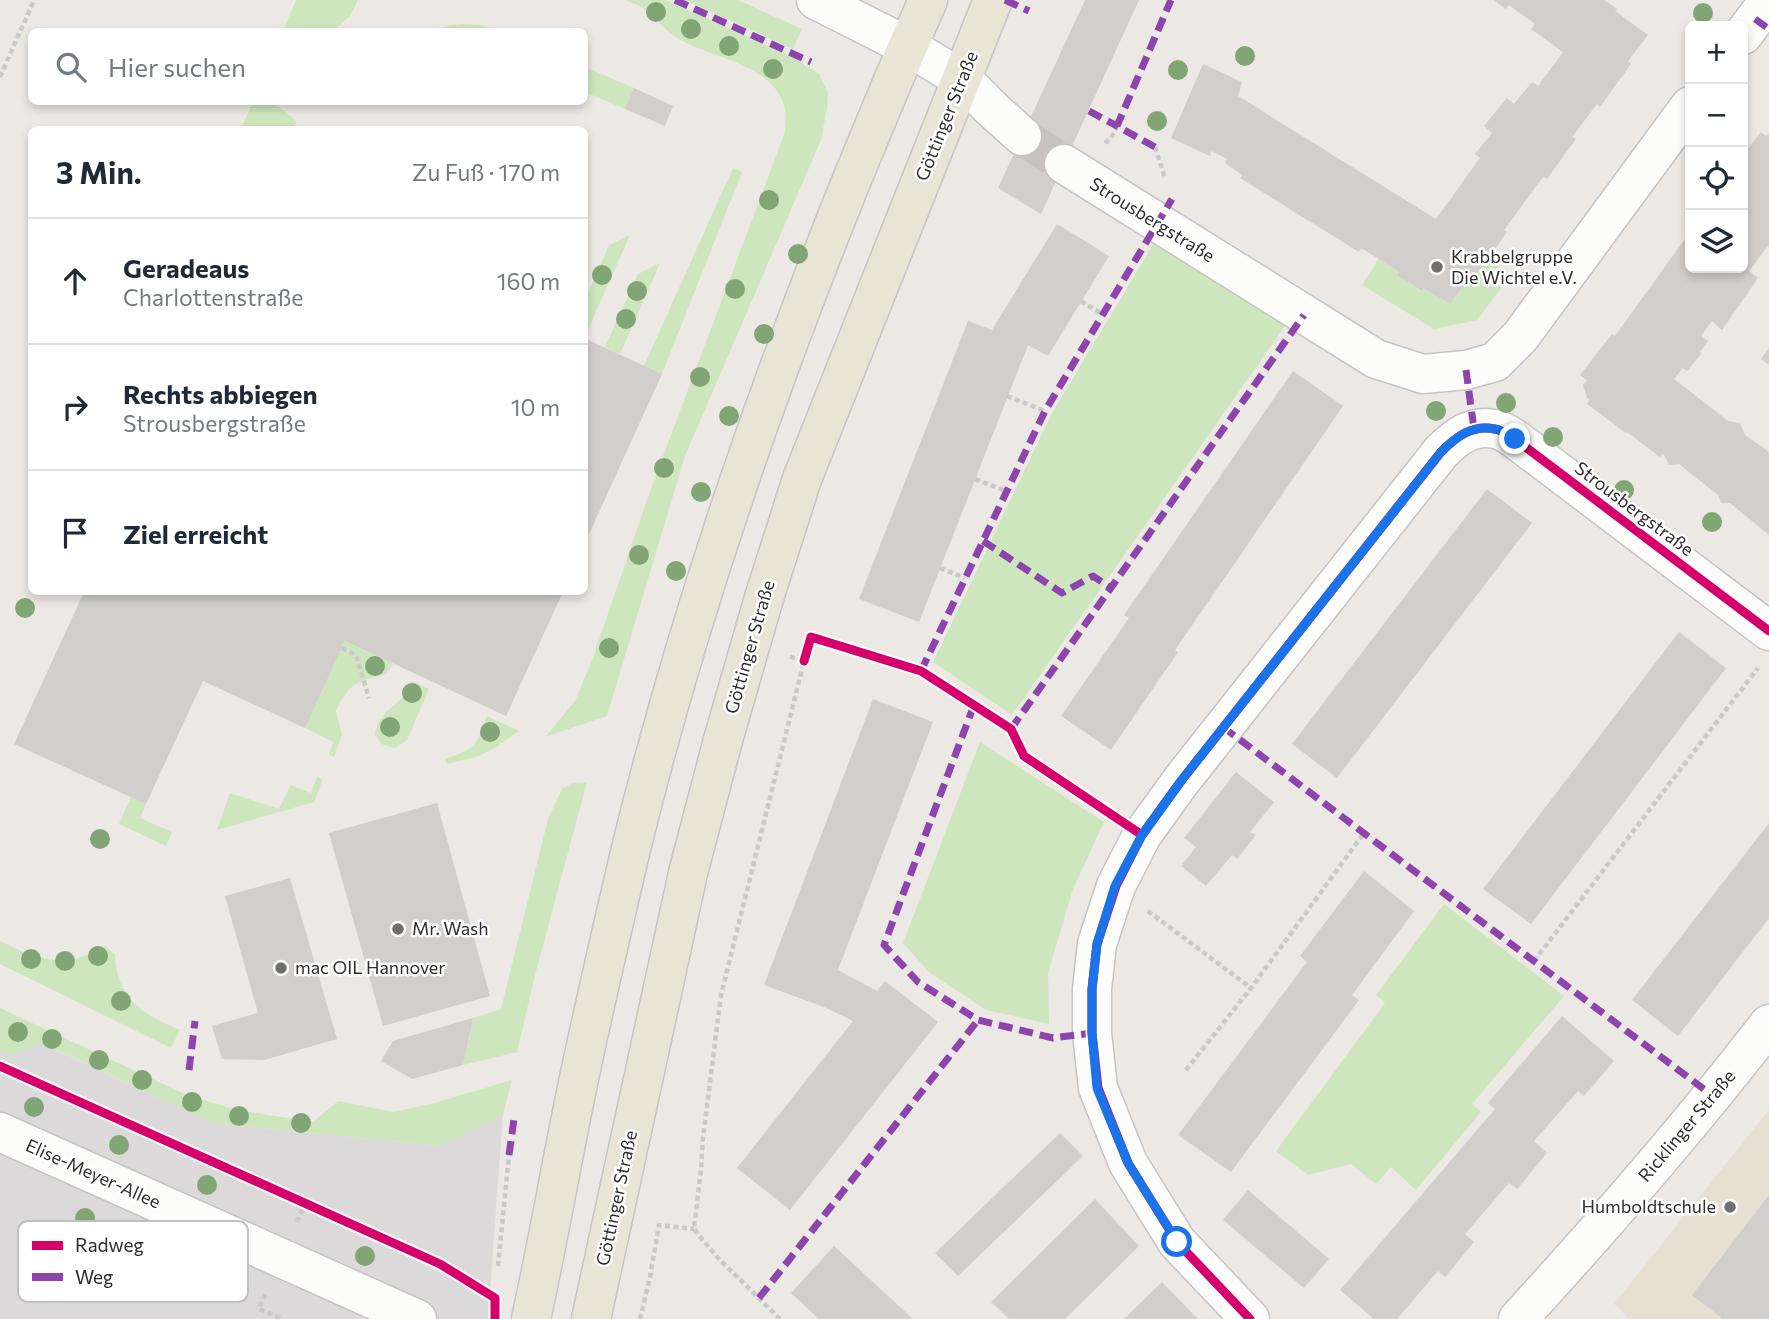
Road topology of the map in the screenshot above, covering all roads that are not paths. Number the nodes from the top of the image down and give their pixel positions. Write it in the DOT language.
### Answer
graph roads {
  1 [pos="816,0"];
  2 [pos="928,0"];
  3 [pos="993,0"];
  4 [pos="907,46"];
  5 [pos="962,79"];
  6 [pos="1685,113"];
  7 [pos="1022,136"];
  8 [pos="1064,164"];
  9 [pos="1765,648"];
  10 [pos="1769,1024"];
  11 [pos="0,1132"];
  12 [pos="196,1221"];
  13 [pos="248,1245"];
  14 [pos="417,1319"];
  15 [pos="531,1319"];
  16 [pos="591,1319"];
  17 [pos="1250,1319"];
  18 [pos="1518,1319"];
  1 -- 4 [label="street"];
  2 -- 4 [label="main road"];
  3 -- 5 [label="main road, Göttinger Straße"];
  4 -- 5 [label="street"];
  4 -- 15 [label="main road"];
  5 -- 7 [label="street"];
  5 -- 16 [label="main road, Göttinger Straße"];
  6 -- 8 [label="street, Strousbergstraße"];
  9 -- 17 [label="street, Strousbergstraße"];
  10 -- 18 [label="street, Ricklinger Straße"];
  11 -- 12 [label="street, Elise-Meyer-Allee"];
  13 -- 14 [label="street, Elise-Meyer-Allee"];
}
